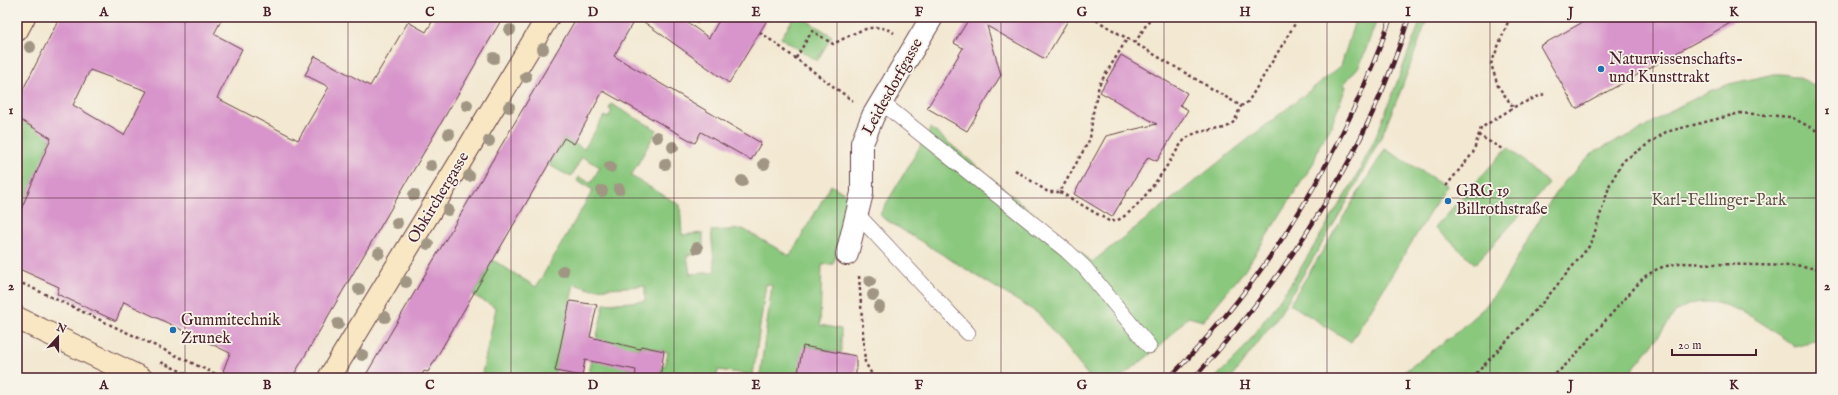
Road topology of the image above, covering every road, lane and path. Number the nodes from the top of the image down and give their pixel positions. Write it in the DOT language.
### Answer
graph roads {
  1 [pos="24,17"];
  2 [pos="548,17"];
  3 [pos="700,17"];
  4 [pos="932,17"];
  5 [pos="1091,17"];
  6 [pos="1151,17"];
  7 [pos="1299,17"];
  8 [pos="1510,17"];
  9 [pos="697,23"];
  10 [pos="17,30"];
  11 [pos="760,32"];
  12 [pos="1127,38"];
  13 [pos="1135,43"];
  14 [pos="914,46"];
  15 [pos="796,58"];
  16 [pos="1544,94"];
  17 [pos="1241,106"];
  18 [pos="1513,107"];
  19 [pos="877,109"];
  20 [pos="1821,133"];
  21 [pos="1478,136"];
  22 [pos="1504,150"];
  23 [pos="1015,170"];
  24 [pos="1446,186"];
  25 [pos="1060,192"];
  26 [pos="857,214"];
  27 [pos="847,254"];
  28 [pos="1821,269"];
  29 [pos="17,281"];
  30 [pos="17,318"];
  31 [pos="968,333"];
  32 [pos="1149,346"];
  33 [pos="141,378"];
  34 [pos="224,378"];
  35 [pos="329,378"];
  36 [pos="874,378"];
  37 [pos="1472,378"];
  38 [pos="1550,378"];
  1 -- 10 [label="street"];
  2 -- 35 [label="street, Obkirchergasse"];
  3 -- 9 [label="path"];
  4 -- 14 [label="street, Leidesdorfgasse"];
  5 -- 12 [label="path"];
  6 -- 13 [label="path"];
  7 -- 17 [label="path"];
  8 -- 18 [label="path"];
  11 -- 15 [label="path"];
  12 -- 13 [label="path"];
  12 -- 25 [label="path"];
  13 -- 17 [label="path"];
  14 -- 15 [label="path"];
  14 -- 19 [label="street, Leidesdorfgasse"];
  15 -- 19 [label="path"];
  16 -- 18 [label="path"];
  17 -- 25 [label="path"];
  18 -- 21 [label="path"];
  19 -- 26 [label="street, Leidesdorfgasse"];
  19 -- 32 [label="lane"];
  20 -- 37 [label="path"];
  21 -- 22 [label="path"];
  21 -- 24 [label="path"];
  23 -- 25 [label="path"];
  26 -- 27 [label="street, Leidesdorfgasse"];
  26 -- 31 [label="lane"];
  27 -- 36 [label="path"];
  28 -- 38 [label="path"];
  29 -- 34 [label="path"];
  30 -- 33 [label="street"];
}
